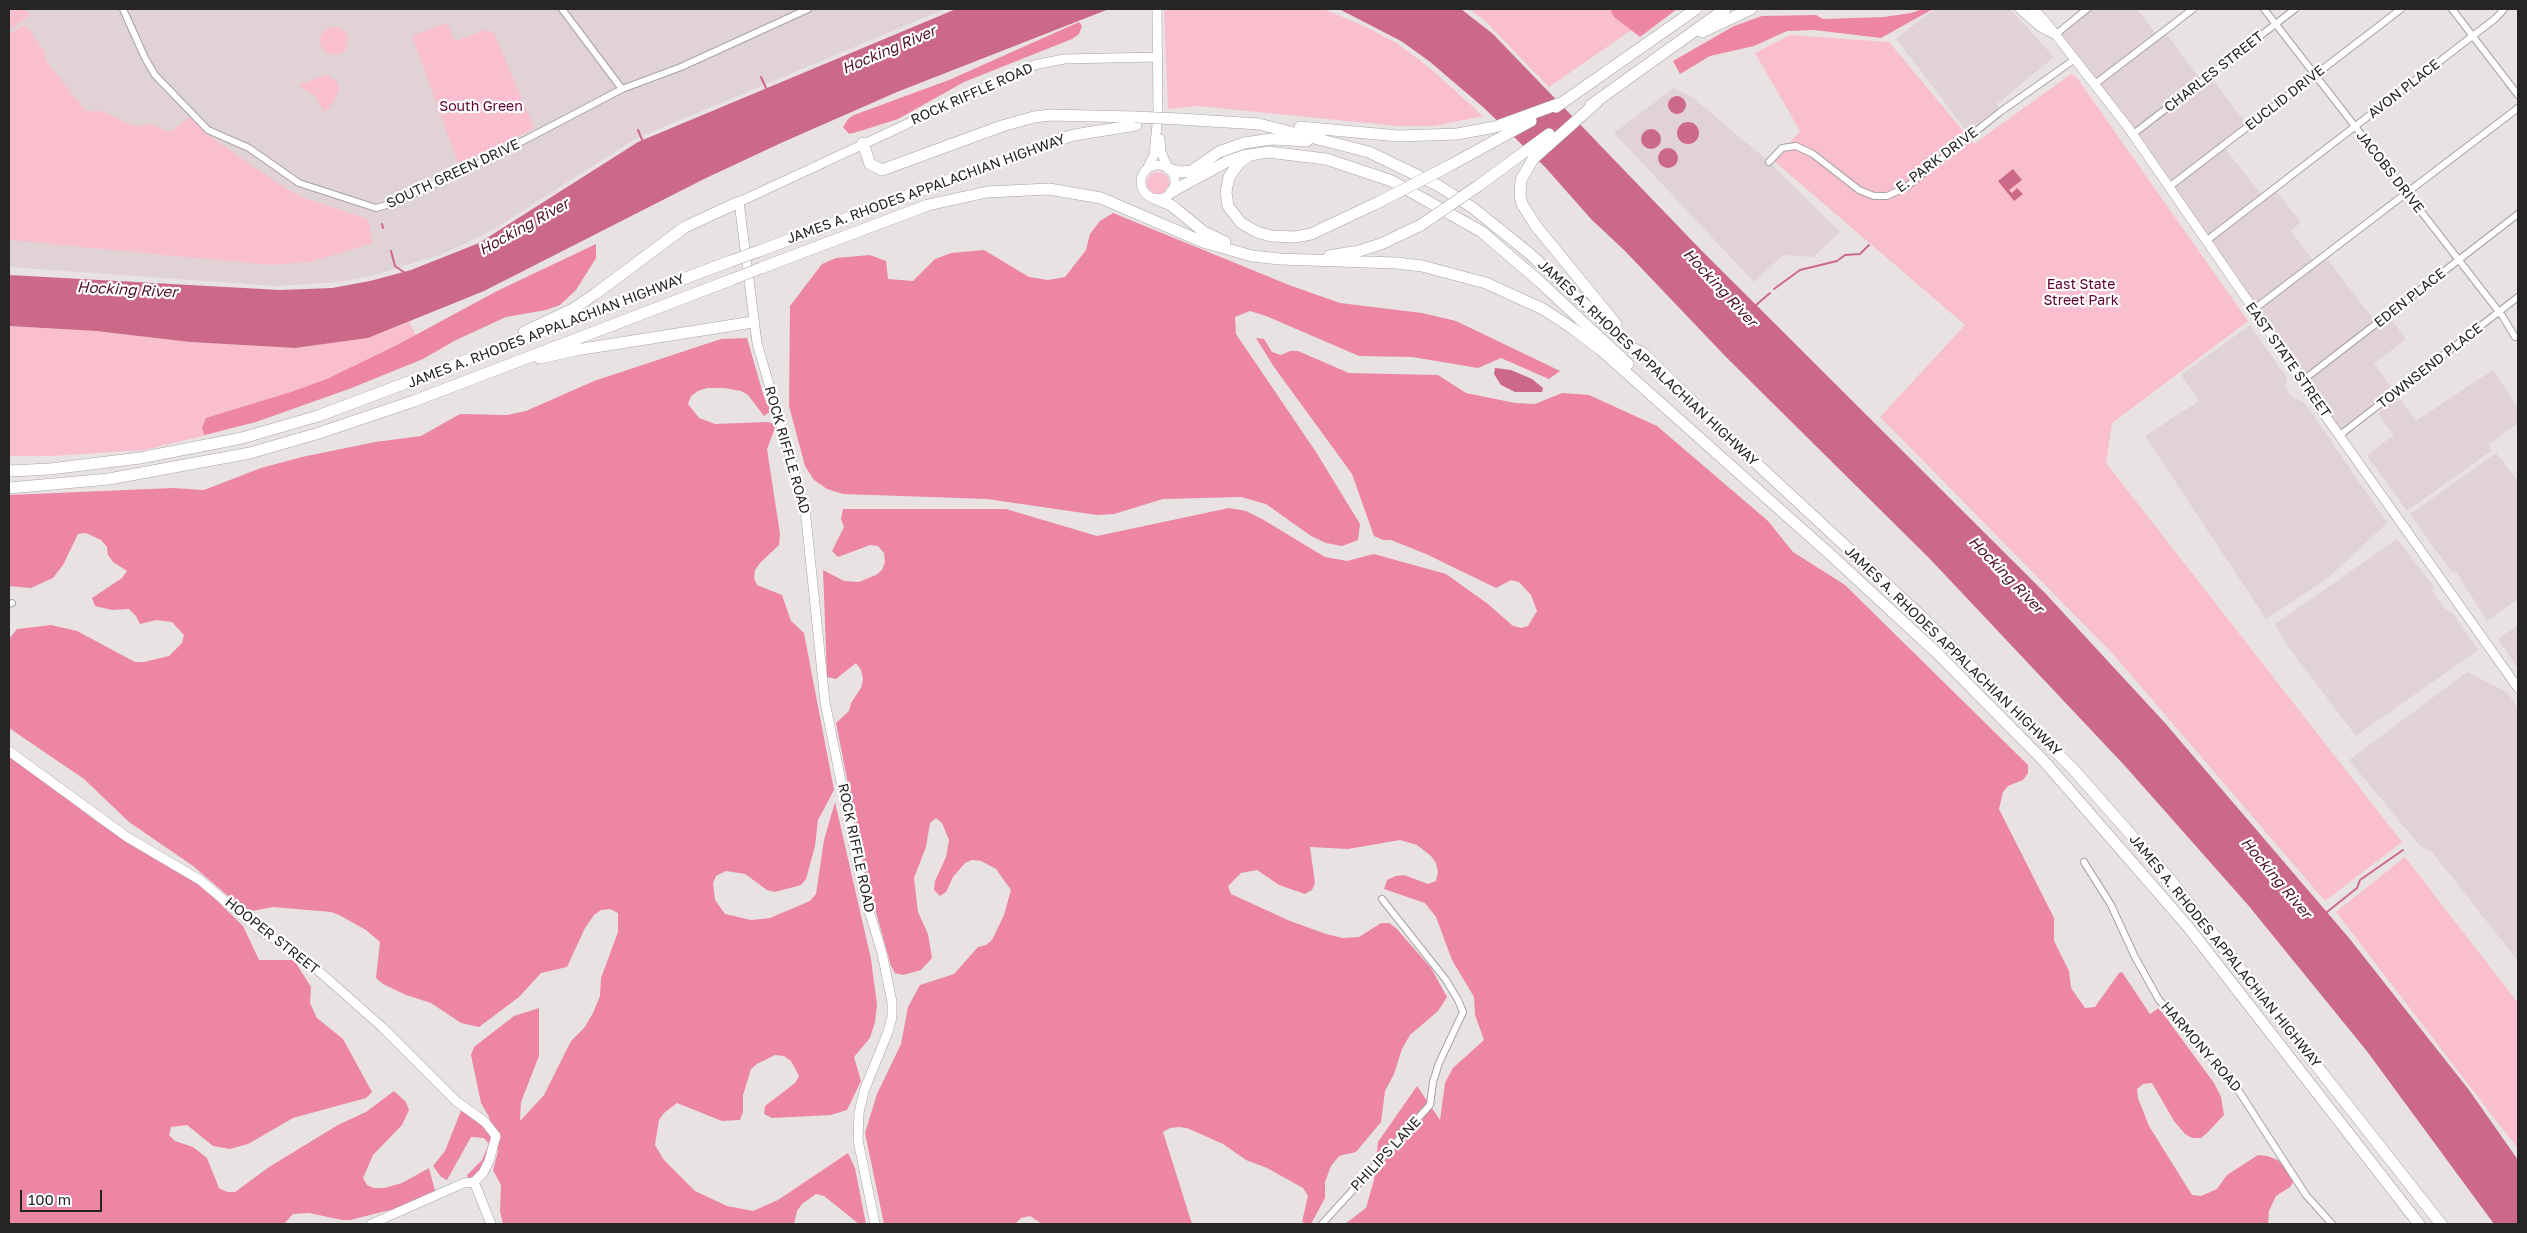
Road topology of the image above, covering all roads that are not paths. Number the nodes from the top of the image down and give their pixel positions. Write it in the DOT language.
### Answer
graph roads {
  1 [pos="123,9"];
  2 [pos="562,9"];
  3 [pos="808,9"];
  4 [pos="1157,9"];
  5 [pos="1689,9"];
  6 [pos="1696,9"];
  7 [pos="1725,9"];
  8 [pos="1751,9"];
  9 [pos="2020,9"];
  10 [pos="2033,9"];
  11 [pos="2087,9"];
  12 [pos="2194,9"];
  13 [pos="2264,9"];
  14 [pos="2295,9"];
  15 [pos="2401,9"];
  16 [pos="2452,9"];
  17 [pos="2504,9"];
  18 [pos="2275,24"];
  19 [pos="1663,31"];
  20 [pos="2055,35"];
  21 [pos="2472,36"];
  22 [pos="1678,44"];
  23 [pos="1157,58"];
  24 [pos="2076,59"];
  25 [pos="2315,75"];
  26 [pos="2095,84"];
  27 [pos="622,89"];
  28 [pos="2518,95"];
  29 [pos="1597,102"];
  30 [pos="1561,103"];
  31 [pos="2518,108"];
  32 [pos="1158,114"];
  33 [pos="1136,121"];
  34 [pos="1259,124"];
  35 [pos="2355,127"];
  36 [pos="2132,135"];
  37 [pos="863,143"];
  38 [pos="1349,145"];
  39 [pos="1250,155"];
  40 [pos="1769,162"];
  41 [pos="1147,169"];
  42 [pos="1169,169"];
  43 [pos="2169,187"];
  44 [pos="1171,192"];
  45 [pos="2406,194"];
  46 [pos="1156,199"];
  47 [pos="739,202"];
  48 [pos="2518,214"];
  49 [pos="2206,241"];
  50 [pos="1266,257"];
  51 [pos="1300,260"];
  52 [pos="2458,261"];
  53 [pos="2518,297"];
  54 [pos="2253,310"];
  55 [pos="2498,313"];
  56 [pos="753,322"];
  57 [pos="2515,337"];
  58 [pos="1642,354"];
  59 [pos="473,357"];
  60 [pos="501,367"];
  61 [pos="2302,381"];
  62 [pos="2340,435"];
  63 [pos="9,471"];
  64 [pos="9,488"];
  65 [pos="1833,557"];
  66 [pos="2518,688"];
  67 [pos="9,751"];
  68 [pos="2084,862"];
  69 [pos="1382,899"];
  70 [pos="474,1182"];
  71 [pos="371,1224"];
  72 [pos="491,1224"];
  73 [pos="875,1224"];
  74 [pos="1322,1224"];
  75 [pos="2332,1224"];
  76 [pos="2419,1224"];
  77 [pos="2441,1224"];
  1 -- 27 [label="street, SOUTH GREEN DRIVE"];
  2 -- 27 [label="street"];
  3 -- 27 [label="street, SOUTH GREEN DRIVE"];
  4 -- 23 [label="street"];
  5 -- 19 [label="highway"];
  6 -- 19 [label="highway"];
  7 -- 22 [label="highway"];
  8 -- 22 [label="highway"];
  9 -- 20 [label="street, EAST STATE STREET"];
  10 -- 20 [label="street, EAST STATE STREET"];
  11 -- 20 [label="street"];
  12 -- 26 [label="street"];
  13 -- 18 [label="street, JACOBS DRIVE"];
  14 -- 18 [label="street, CHARLES STREET"];
  15 -- 25 [label="street, EUCLID DRIVE"];
  16 -- 21 [label="street"];
  17 -- 21 [label="street, AVON PLACE"];
  18 -- 25 [label="street, JACOBS DRIVE"];
  18 -- 36 [label="street, CHARLES STREET"];
  19 -- 30 [label="highway"];
  20 -- 24 [label="street, EAST STATE STREET"];
  21 -- 28 [label="street"];
  21 -- 35 [label="street, AVON PLACE"];
  22 -- 29 [label="highway"];
  23 -- 32 [label="street"];
  23 -- 37 [label="street, ROCK RIFFLE ROAD"];
  24 -- 26 [label="street, EAST STATE STREET"];
  24 -- 40 [label="street, E. PARK DRIVE"];
  25 -- 35 [label="street, JACOBS DRIVE"];
  25 -- 43 [label="street, EUCLID DRIVE"];
  26 -- 36 [label="street, EAST STATE STREET"];
  29 -- 51 [label="highway, bridge"];
  29 -- 58 [label="highway"];
  30 -- 34 [label="highway"];
  30 -- 39 [label="highway, bridge"];
  31 -- 45 [label="street"];
  32 -- 41 [label="street"];
  32 -- 42 [label="street"];
  33 -- 34 [label="highway, JAMES A. RHODES APPALACHIAN HIGHWAY, bridge"];
  33 -- 37 [label="highway"];
  33 -- 59 [label="highway, JAMES A. RHODES APPALACHIAN HIGHWAY, bridge"];
  34 -- 38 [label="highway, JAMES A. RHODES APPALACHIAN HIGHWAY"];
  35 -- 45 [label="street, JACOBS DRIVE"];
  35 -- 49 [label="street, AVON PLACE"];
  36 -- 43 [label="street, EAST STATE STREET"];
  37 -- 47 [label="street, ROCK RIFFLE ROAD"];
  38 -- 42 [label="highway"];
  38 -- 58 [label="highway, JAMES A. RHODES APPALACHIAN HIGHWAY"];
  39 -- 44 [label="highway"];
  39 -- 65 [label="highway"];
  41 -- 42 [label="street"];
  41 -- 46 [label="street"];
  42 -- 44 [label="street"];
  43 -- 49 [label="street, EAST STATE STREET"];
  44 -- 46 [label="street"];
  45 -- 52 [label="street, JACOBS DRIVE"];
  45 -- 54 [label="street"];
  46 -- 50 [label="highway"];
  47 -- 56 [label="street, ROCK RIFFLE ROAD"];
  47 -- 59 [label="highway"];
  48 -- 52 [label="street, EDEN PLACE"];
  49 -- 54 [label="street, EAST STATE STREET"];
  50 -- 51 [label="highway, JAMES A. RHODES APPALACHIAN HIGHWAY"];
  50 -- 60 [label="highway, JAMES A. RHODES APPALACHIAN HIGHWAY, bridge"];
  51 -- 65 [label="highway, JAMES A. RHODES APPALACHIAN HIGHWAY"];
  52 -- 55 [label="street, JACOBS DRIVE"];
  52 -- 61 [label="street, EDEN PLACE"];
  53 -- 55 [label="street, TOWNSEND PLACE"];
  54 -- 61 [label="street, EAST STATE STREET"];
  55 -- 57 [label="street, JACOBS DRIVE"];
  55 -- 62 [label="street, TOWNSEND PLACE"];
  56 -- 60 [label="highway"];
  56 -- 73 [label="street, ROCK RIFFLE ROAD"];
  58 -- 77 [label="highway, JAMES A. RHODES APPALACHIAN HIGHWAY"];
  59 -- 63 [label="highway, JAMES A. RHODES APPALACHIAN HIGHWAY"];
  60 -- 64 [label="highway, JAMES A. RHODES APPALACHIAN HIGHWAY"];
  61 -- 62 [label="street, EAST STATE STREET"];
  62 -- 66 [label="street, EAST STATE STREET"];
  65 -- 76 [label="highway, JAMES A. RHODES APPALACHIAN HIGHWAY"];
  67 -- 70 [label="street, HOOPER STREET"];
  68 -- 75 [label="street, HARMONY ROAD"];
  69 -- 74 [label="street, PHILIPS LANE"];
  70 -- 71 [label="street"];
  70 -- 72 [label="street"];
}
